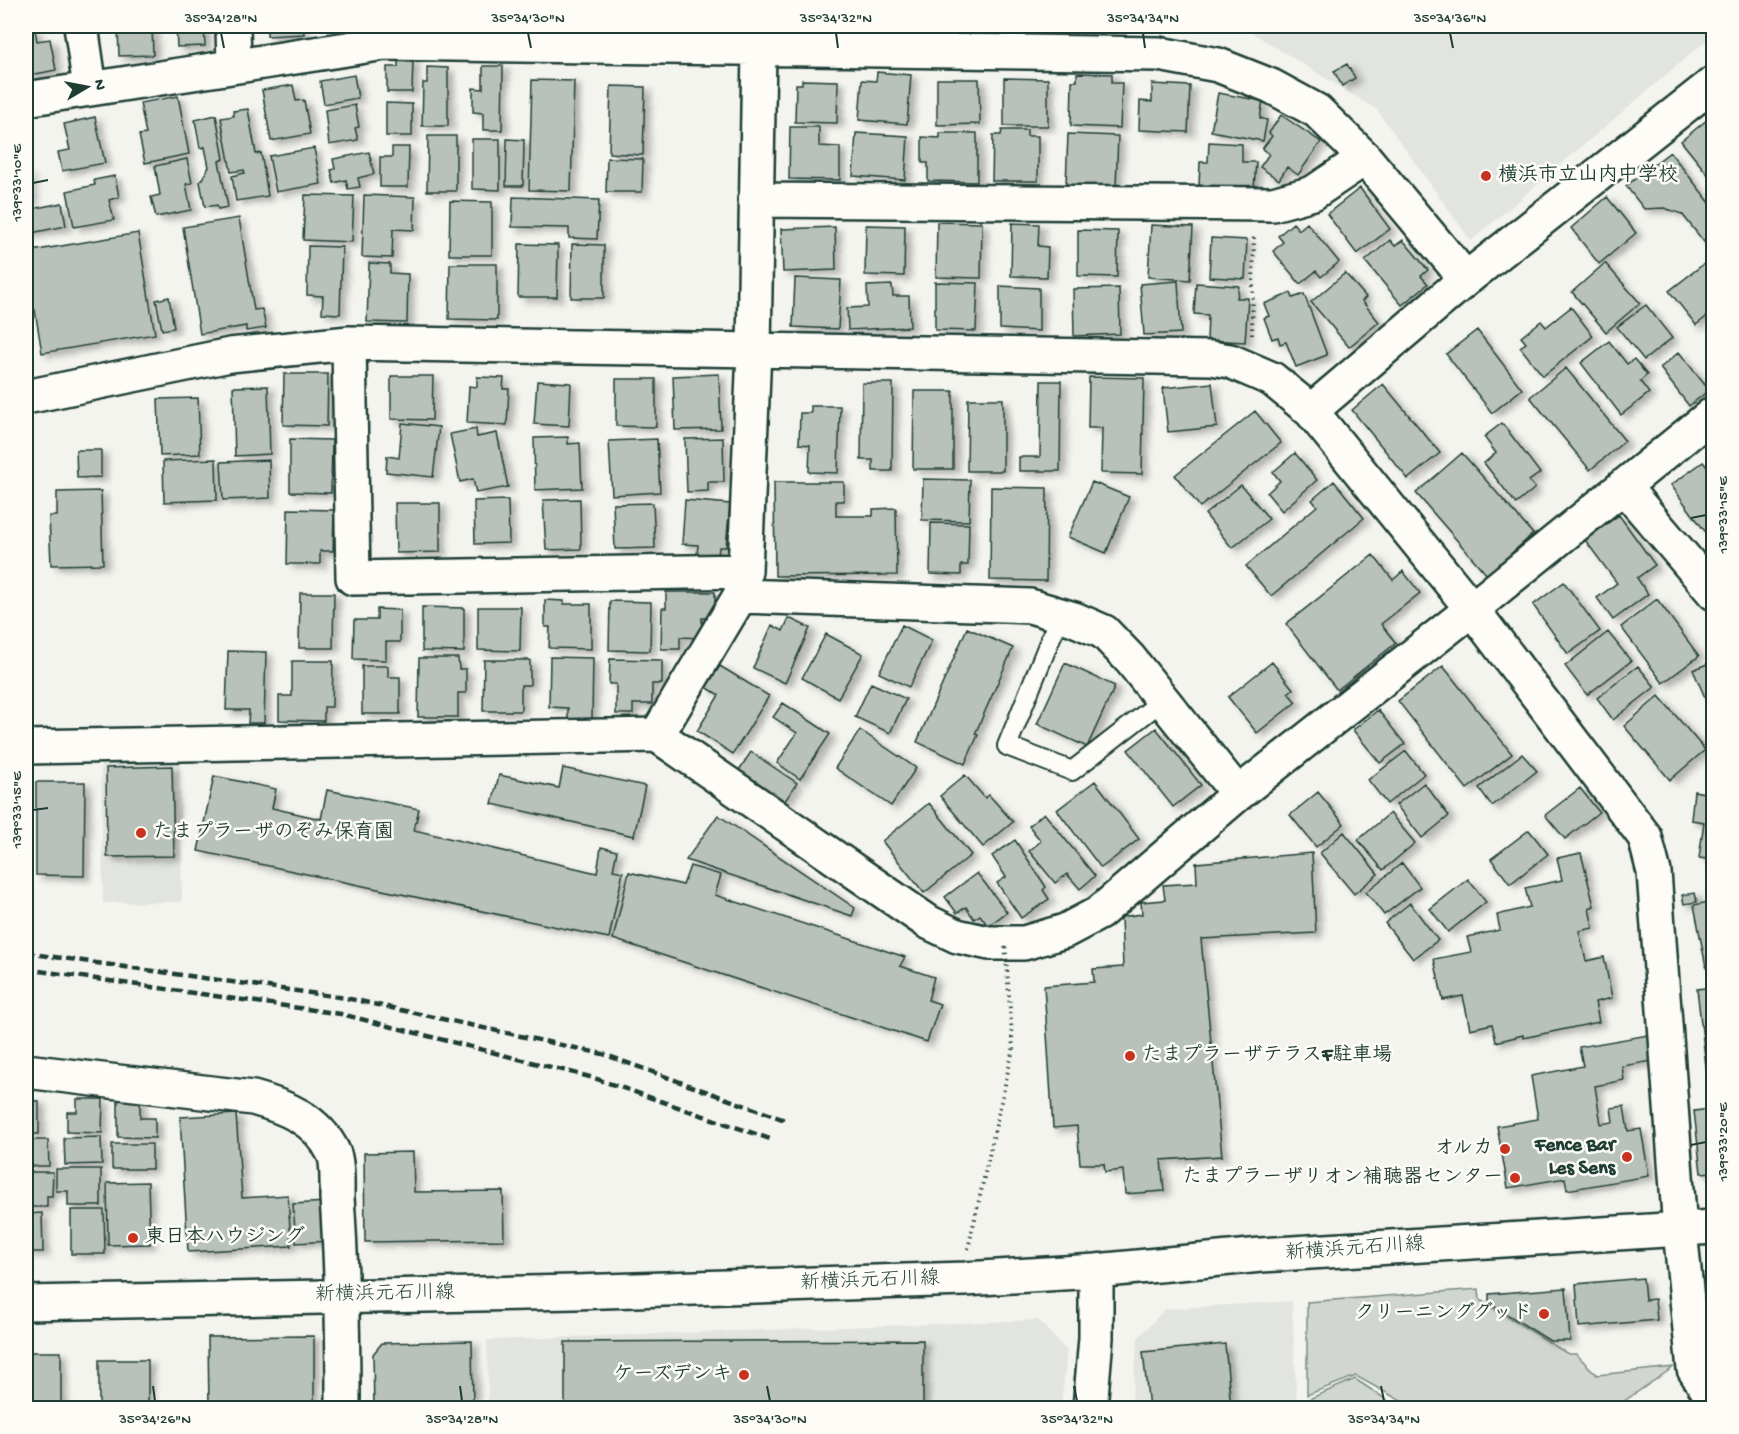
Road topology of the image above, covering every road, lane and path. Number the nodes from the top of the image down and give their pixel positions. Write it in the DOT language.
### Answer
graph roads {
  1 [pos="81,26"];
  2 [pos="233,26"];
  3 [pos="385,34"];
  4 [pos="760,38"];
  5 [pos="234,66"];
  6 [pos="1713,83"];
  7 [pos="90,88"];
  8 [pos="26,99"];
  9 [pos="1365,158"];
  10 [pos="755,200"];
  11 [pos="1255,204"];
  12 [pos="1466,279"];
  13 [pos="349,343"];
  14 [pos="754,349"];
  15 [pos="1251,370"];
  16 [pos="26,398"];
  17 [pos="1311,411"];
  18 [pos="1713,413"];
  19 [pos="1623,486"];
  20 [pos="743,583"];
  21 [pos="1713,593"];
  22 [pos="1472,609"];
  23 [pos="1060,615"];
  24 [pos="1163,700"];
  25 [pos="657,735"];
  26 [pos="26,747"];
  27 [pos="1238,794"];
  28 [pos="1005,943"];
  29 [pos="26,1071"];
  30 [pos="1713,1227"];
  31 [pos="1680,1230"];
  32 [pos="968,1249"];
  33 [pos="1096,1271"];
  34 [pos="342,1296"];
  35 [pos="26,1303"];
  36 [pos="1713,1400"];
  37 [pos="343,1408"];
  38 [pos="1090,1408"];
  1 -- 7 [label="street"];
  2 -- 5 [label="street"];
  3 -- 4 [label="street"];
  3 -- 5 [label="street"];
  4 -- 9 [label="street"];
  4 -- 10 [label="street"];
  5 -- 7 [label="street"];
  6 -- 12 [label="street"];
  7 -- 8 [label="street"];
  9 -- 11 [label="street"];
  9 -- 12 [label="street"];
  10 -- 11 [label="street"];
  10 -- 14 [label="street"];
  11 -- 15 [label="path"];
  12 -- 17 [label="street"];
  13 -- 14 [label="street"];
  13 -- 16 [label="street"];
  13 -- 20 [label="street"];
  14 -- 15 [label="street"];
  14 -- 20 [label="street"];
  15 -- 17 [label="street"];
  17 -- 22 [label="street"];
  18 -- 19 [label="street"];
  19 -- 21 [label="street"];
  19 -- 22 [label="street"];
  20 -- 23 [label="street"];
  20 -- 25 [label="street"];
  22 -- 27 [label="street"];
  22 -- 31 [label="street"];
  23 -- 24 [label="street"];
  23 -- 24 [label="lane"];
  24 -- 27 [label="street"];
  25 -- 26 [label="street"];
  25 -- 28 [label="street"];
  27 -- 28 [label="street"];
  28 -- 32 [label="path, bridge"];
  29 -- 34 [label="street"];
  30 -- 31 [label="street, 新横浜元石川線"];
  31 -- 33 [label="street, 新横浜元石川線"];
  31 -- 36 [label="street"];
  33 -- 34 [label="street, 新横浜元石川線"];
  33 -- 38 [label="street"];
  34 -- 35 [label="street, 新横浜元石川線"];
  34 -- 37 [label="street"];
}
